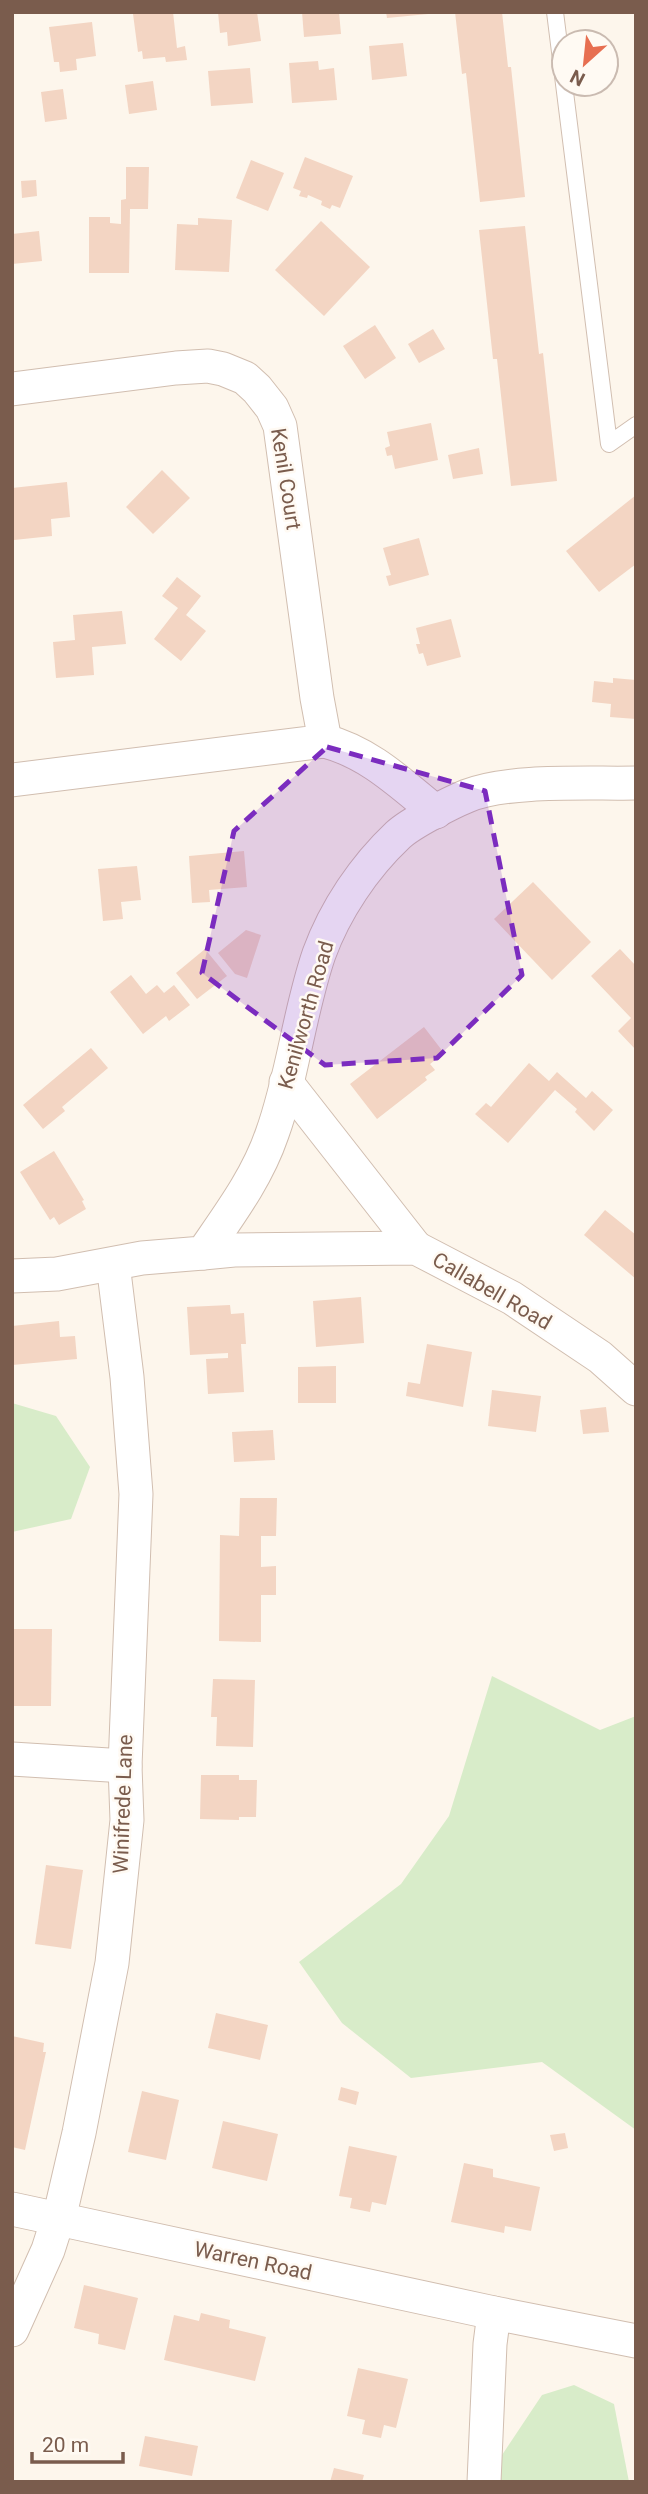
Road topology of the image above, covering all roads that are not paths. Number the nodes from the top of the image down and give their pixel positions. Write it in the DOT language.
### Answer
graph roads {
  1 [pos="555,12"];
  2 [pos="12,389"];
  3 [pos="636,425"];
  4 [pos="326,741"];
  5 [pos="12,780"];
  6 [pos="636,783"];
  7 [pos="436,812"];
  8 [pos="286,1082"];
  9 [pos="416,1248"];
  10 [pos="203,1253"];
  11 [pos="113,1264"];
  12 [pos="12,1276"];
  13 [pos="636,1389"];
  14 [pos="12,1759"];
  15 [pos="125,1766"];
  16 [pos="12,2209"];
  17 [pos="57,2220"];
  18 [pos="494,2313"];
  19 [pos="12,2330"];
  20 [pos="636,2341"];
  21 [pos="484,2482"];
  1 -- 3 [label="lane"];
  2 -- 4 [label="street, Kenil Court"];
  4 -- 5 [label="street"];
  4 -- 7 [label="street"];
  6 -- 7 [label="street, Kenilworth Road"];
  7 -- 8 [label="street, Kenilworth Road"];
  8 -- 9 [label="street"];
  8 -- 10 [label="street, Kenilworth Road"];
  9 -- 10 [label="street, Callabell Road"];
  9 -- 13 [label="street, Callabell Road"];
  10 -- 11 [label="street"];
  11 -- 12 [label="street"];
  11 -- 15 [label="street, Winifrede Lane"];
  14 -- 15 [label="street"];
  15 -- 17 [label="street, Winifrede Lane"];
  16 -- 17 [label="street, Warren Road"];
  17 -- 18 [label="street, Warren Road"];
  17 -- 19 [label="street, Winifrede Lane"];
  18 -- 20 [label="street, Warren Road"];
  18 -- 21 [label="street"];
}
